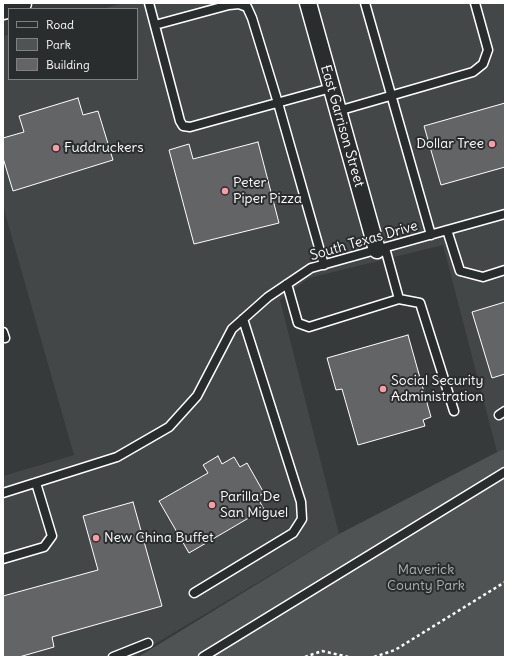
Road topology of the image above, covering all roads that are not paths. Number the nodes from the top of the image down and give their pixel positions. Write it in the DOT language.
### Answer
graph roads {
  1 [pos="20,3"];
  2 [pos="149,3"];
  3 [pos="308,3"];
  4 [pos="366,3"];
  5 [pos="475,3"];
  6 [pos="3,8"];
  7 [pos="155,25"];
  8 [pos="331,88"];
  9 [pos="391,96"];
  10 [pos="278,103"];
  11 [pos="338,111"];
  12 [pos="505,214"];
  13 [pos="447,230"];
  14 [pos="430,235"];
  15 [pos="381,249"];
  16 [pos="324,265"];
  17 [pos="505,270"];
  18 [pos="287,284"];
  19 [pos="400,299"];
  20 [pos="243,319"];
  21 [pos="454,411"];
  22 [pos="505,472"];
  23 [pos="36,483"];
  24 [pos="3,493"];
  25 [pos="3,559"];
  26 [pos="194,593"];
  27 [pos="148,643"];
  28 [pos="113,657"];
  29 [pos="203,657"];
  1 -- 6 [label="main road"];
  2 -- 7 [label="lane"];
  3 -- 8 [label="street, East Garrison Street"];
  4 -- 9 [label="lane"];
  5 -- 9 [label="lane"];
  7 -- 10 [label="lane"];
  7 -- 10 [label="lane"];
  8 -- 10 [label="lane"];
  8 -- 11 [label="street, East Garrison Street"];
  9 -- 11 [label="lane"];
  9 -- 14 [label="lane"];
  10 -- 16 [label="lane"];
  11 -- 15 [label="street, East Garrison Street"];
  12 -- 13 [label="lane, South Texas Drive"];
  13 -- 14 [label="lane, South Texas Drive"];
  13 -- 17 [label="lane"];
  14 -- 15 [label="lane, South Texas Drive"];
  15 -- 16 [label="lane, South Texas Drive"];
  15 -- 19 [label="lane"];
  16 -- 18 [label="lane, South Texas Drive"];
  18 -- 19 [label="lane"];
  18 -- 20 [label="lane, South Texas Drive"];
  19 -- 21 [label="lane"];
  20 -- 23 [label="lane, South Texas Drive"];
  20 -- 26 [label="lane"];
  22 -- 29 [label="lane"];
  23 -- 24 [label="lane, South Texas Drive"];
  23 -- 25 [label="lane"];
  27 -- 28 [label="lane"];
}
